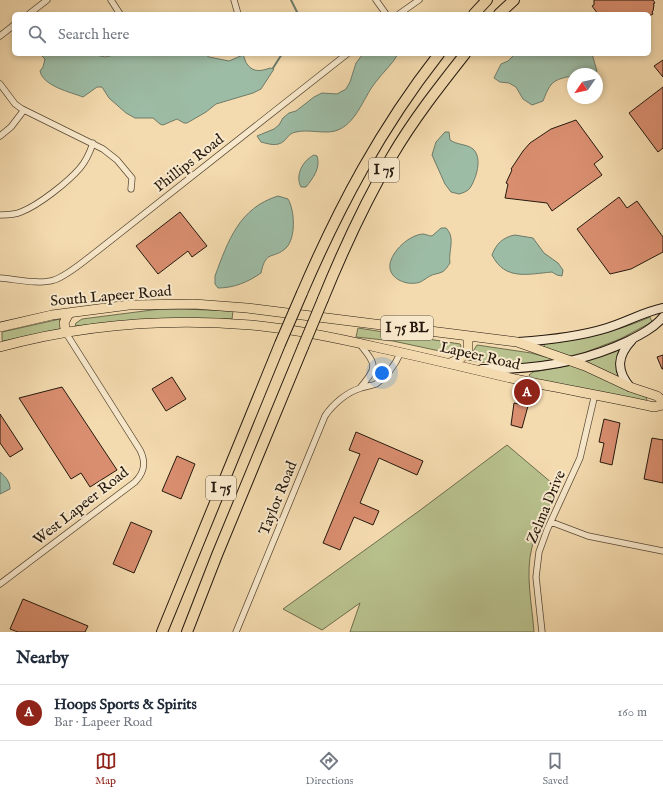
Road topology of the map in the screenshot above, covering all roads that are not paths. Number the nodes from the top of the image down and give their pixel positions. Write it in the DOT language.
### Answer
graph roads {
  1 [pos="47,0"];
  2 [pos="111,0"];
  3 [pos="234,0"];
  4 [pos="376,0"];
  5 [pos="419,0"];
  6 [pos="487,0"];
  7 [pos="514,0"];
  8 [pos="32,12"];
  9 [pos="119,12"];
  10 [pos="237,12"];
  11 [pos="385,12"];
  12 [pos="402,12"];
  13 [pos="476,12"];
  14 [pos="501,12"];
  15 [pos="12,27"];
  16 [pos="0,36"];
  17 [pos="344,56"];
  18 [pos="437,56"];
  19 [pos="463,56"];
  20 [pos="0,84"];
  21 [pos="24,110"];
  22 [pos="0,136"];
  23 [pos="93,143"];
  24 [pos="130,189"];
  25 [pos="0,215"];
  26 [pos="0,278"];
  27 [pos="663,308"];
  28 [pos="72,312"];
  29 [pos="297,315"];
  30 [pos="663,317"];
  31 [pos="0,326"];
  32 [pos="290,330"];
  33 [pos="66,333"];
  34 [pos="468,336"];
  35 [pos="634,338"];
  36 [pos="517,342"];
  37 [pos="359,343"];
  38 [pos="0,347"];
  39 [pos="401,352"];
  40 [pos="571,361"];
  41 [pos="450,363"];
  42 [pos="475,369"];
  43 [pos="630,387"];
  44 [pos="360,388"];
  45 [pos="595,394"];
  46 [pos="663,401"];
  47 [pos="663,405"];
  48 [pos="551,522"];
  49 [pos="663,552"];
  50 [pos="0,584"];
  51 [pos="162,632"];
  52 [pos="187,632"];
  53 [pos="236,632"];
  54 [pos="542,632"];
  1 -- 8 [label="street"];
  2 -- 9 [label="street"];
  3 -- 10 [label="street"];
  4 -- 11 [label="street"];
  5 -- 12 [label="street"];
  6 -- 13 [label="highway"];
  7 -- 14 [label="highway"];
  15 -- 16 [label="street"];
  17 -- 26 [label="street, Phillips Road"];
  18 -- 51 [label="highway, I 75, bridge"];
  19 -- 52 [label="highway, I 75, bridge"];
  20 -- 21 [label="street"];
  21 -- 22 [label="street"];
  21 -- 23 [label="street"];
  23 -- 24 [label="street"];
  23 -- 25 [label="street"];
  27 -- 36 [label="main road"];
  28 -- 29 [label="main road, South Lapeer Road / I 75 BL"];
  28 -- 31 [label="main road, South Lapeer Road / I 75 BL"];
  28 -- 33 [label="main road"];
  29 -- 34 [label="main road, Lapeer Road / I 75 BL"];
  30 -- 35 [label="main road"];
  32 -- 33 [label="main road, South Lapeer Road / I 75 BL"];
  32 -- 37 [label="main road, Lapeer Road / I 75 BL"];
  33 -- 38 [label="main road, South Lapeer Road / I 75 BL"];
  33 -- 50 [label="street, West Lapeer Road"];
  34 -- 36 [label="main road, Lapeer Road / I 75 BL"];
  34 -- 41 [label="main road"];
  35 -- 40 [label="main road"];
  35 -- 43 [label="main road"];
  36 -- 40 [label="main road, Lapeer Road / I 75 BL"];
  37 -- 39 [label="main road, Lapeer Road / I 75 BL"];
  37 -- 44 [label="street, Taylor Road"];
  39 -- 41 [label="main road, Lapeer Road / I 75 BL"];
  39 -- 44 [label="street, Taylor Road"];
  40 -- 42 [label="main road"];
  40 -- 43 [label="main road, Lapeer Road / I 75 BL"];
  41 -- 42 [label="main road, Lapeer Road / I 75 BL"];
  42 -- 45 [label="main road, Lapeer Road / I 75 BL"];
  43 -- 46 [label="main road, Lapeer Road / I 75 BL"];
  44 -- 53 [label="street, Taylor Road"];
  45 -- 47 [label="main road, Lapeer Road / I 75 BL"];
  45 -- 48 [label="street, Zelma Drive"];
  48 -- 49 [label="street"];
  48 -- 54 [label="street, Zelma Drive"];
}
